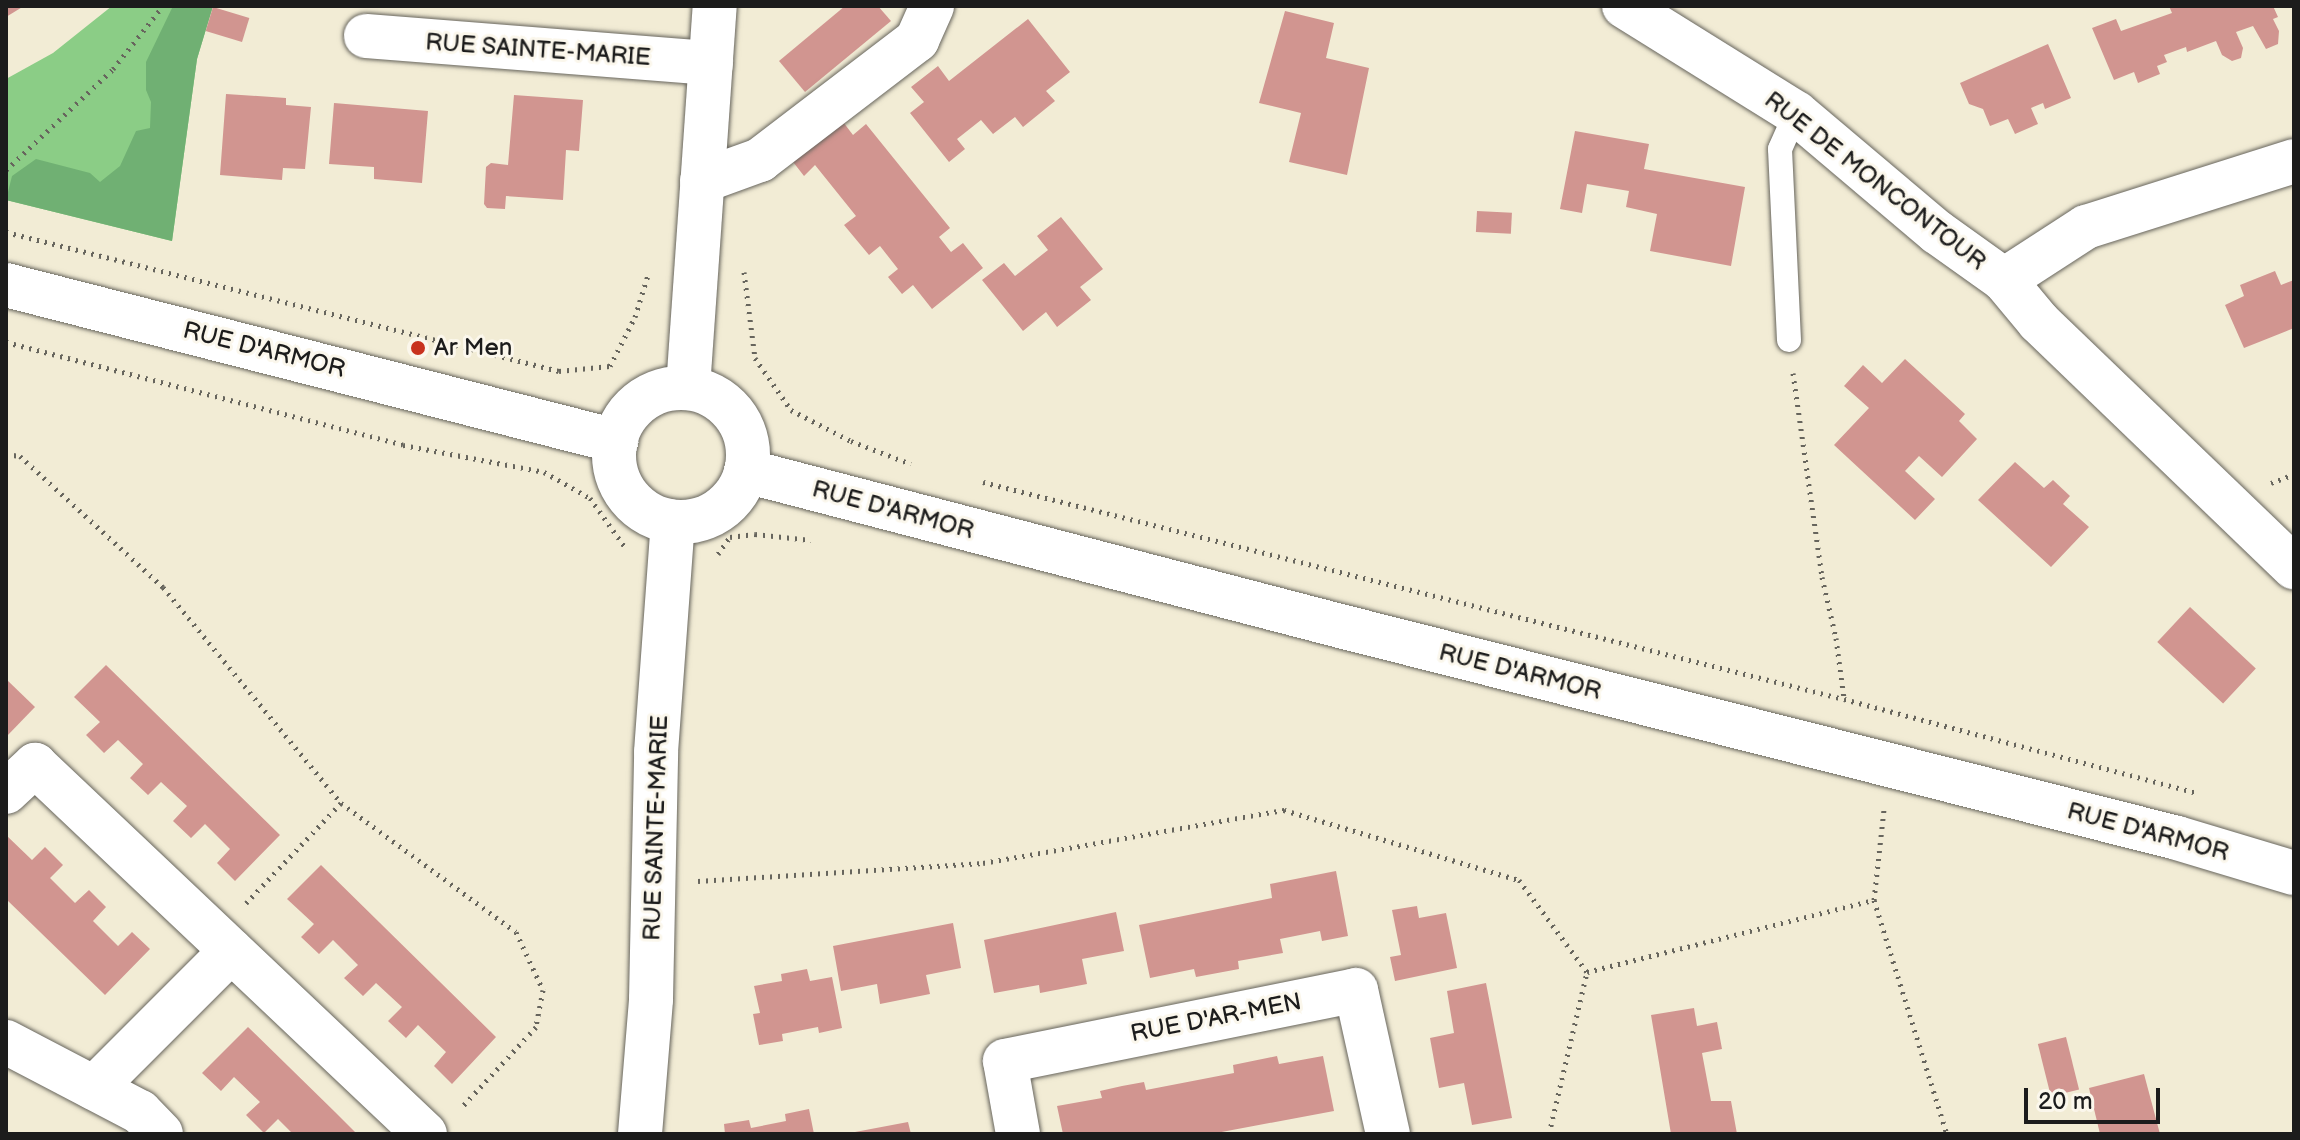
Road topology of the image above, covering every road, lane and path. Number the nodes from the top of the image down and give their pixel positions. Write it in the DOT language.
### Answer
graph roads {
  1 [pos="163,6"];
  2 [pos="715,6"];
  3 [pos="932,6"];
  4 [pos="1624,6"];
  5 [pos="366,36"];
  6 [pos="711,63"];
  7 [pos="1796,113"];
  8 [pos="2294,161"];
  9 [pos="6,170"];
  10 [pos="702,181"];
  11 [pos="6,232"];
  12 [pos="652,262"];
  13 [pos="744,267"];
  14 [pos="2004,280"];
  15 [pos="6,285"];
  16 [pos="1789,340"];
  17 [pos="6,342"];
  18 [pos="688,388"];
  19 [pos="616,441"];
  20 [pos="6,454"];
  21 [pos="916,466"];
  22 [pos="530,471"];
  23 [pos="746,471"];
  24 [pos="978,481"];
  25 [pos="673,522"];
  26 [pos="2294,567"];
  27 [pos="1844,699"];
  28 [pos="1869,760"];
  29 [pos="6,792"];
  30 [pos="2206,796"];
  31 [pos="341,803"];
  32 [pos="2294,873"];
  33 [pos="653,884"];
  34 [pos="1874,900"];
  35 [pos="223,943"];
  36 [pos="1587,972"];
  37 [pos="6,1042"];
  38 [pos="94,1088"];
  39 [pos="441,1123"];
  40 [pos="161,1134"];
  41 [pos="640,1134"];
  42 [pos="1018,1134"];
  43 [pos="1388,1134"];
  44 [pos="1549,1134"];
  45 [pos="1947,1134"];
  1 -- 9 [label="path"];
  2 -- 6 [label="street"];
  3 -- 10 [label="street"];
  4 -- 7 [label="street, RUE DE MONCONTOUR"];
  5 -- 6 [label="street, RUE SAINTE-MARIE"];
  6 -- 10 [label="street"];
  7 -- 14 [label="street, RUE DE MONCONTOUR"];
  7 -- 16 [label="lane"];
  8 -- 14 [label="street"];
  10 -- 18 [label="street"];
  11 -- 12 [label="path"];
  13 -- 21 [label="path"];
  14 -- 26 [label="street, RUE DE MONCONTOUR"];
  15 -- 19 [label="street, RUE D'ARMOR"];
  16 -- 27 [label="path"];
  17 -- 22 [label="path"];
  18 -- 19 [label="street"];
  18 -- 23 [label="street"];
  19 -- 25 [label="street"];
  20 -- 31 [label="path"];
  23 -- 25 [label="street"];
  23 -- 28 [label="street, RUE D'ARMOR"];
  24 -- 27 [label="path"];
  25 -- 33 [label="street, RUE SAINTE-MARIE"];
  27 -- 28 [label="path"];
  27 -- 30 [label="path"];
  28 -- 32 [label="street, RUE D'ARMOR"];
  28 -- 34 [label="path"];
  29 -- 35 [label="street"];
  31 -- 35 [label="path"];
  31 -- 39 [label="path"];
  33 -- 36 [label="path"];
  33 -- 41 [label="street, RUE SAINTE-MARIE"];
  34 -- 36 [label="path"];
  34 -- 45 [label="path"];
  35 -- 38 [label="street"];
  35 -- 39 [label="street"];
  36 -- 44 [label="path"];
  37 -- 38 [label="street"];
  38 -- 40 [label="street"];
  42 -- 43 [label="street, RUE D'AR-MEN"];
}
